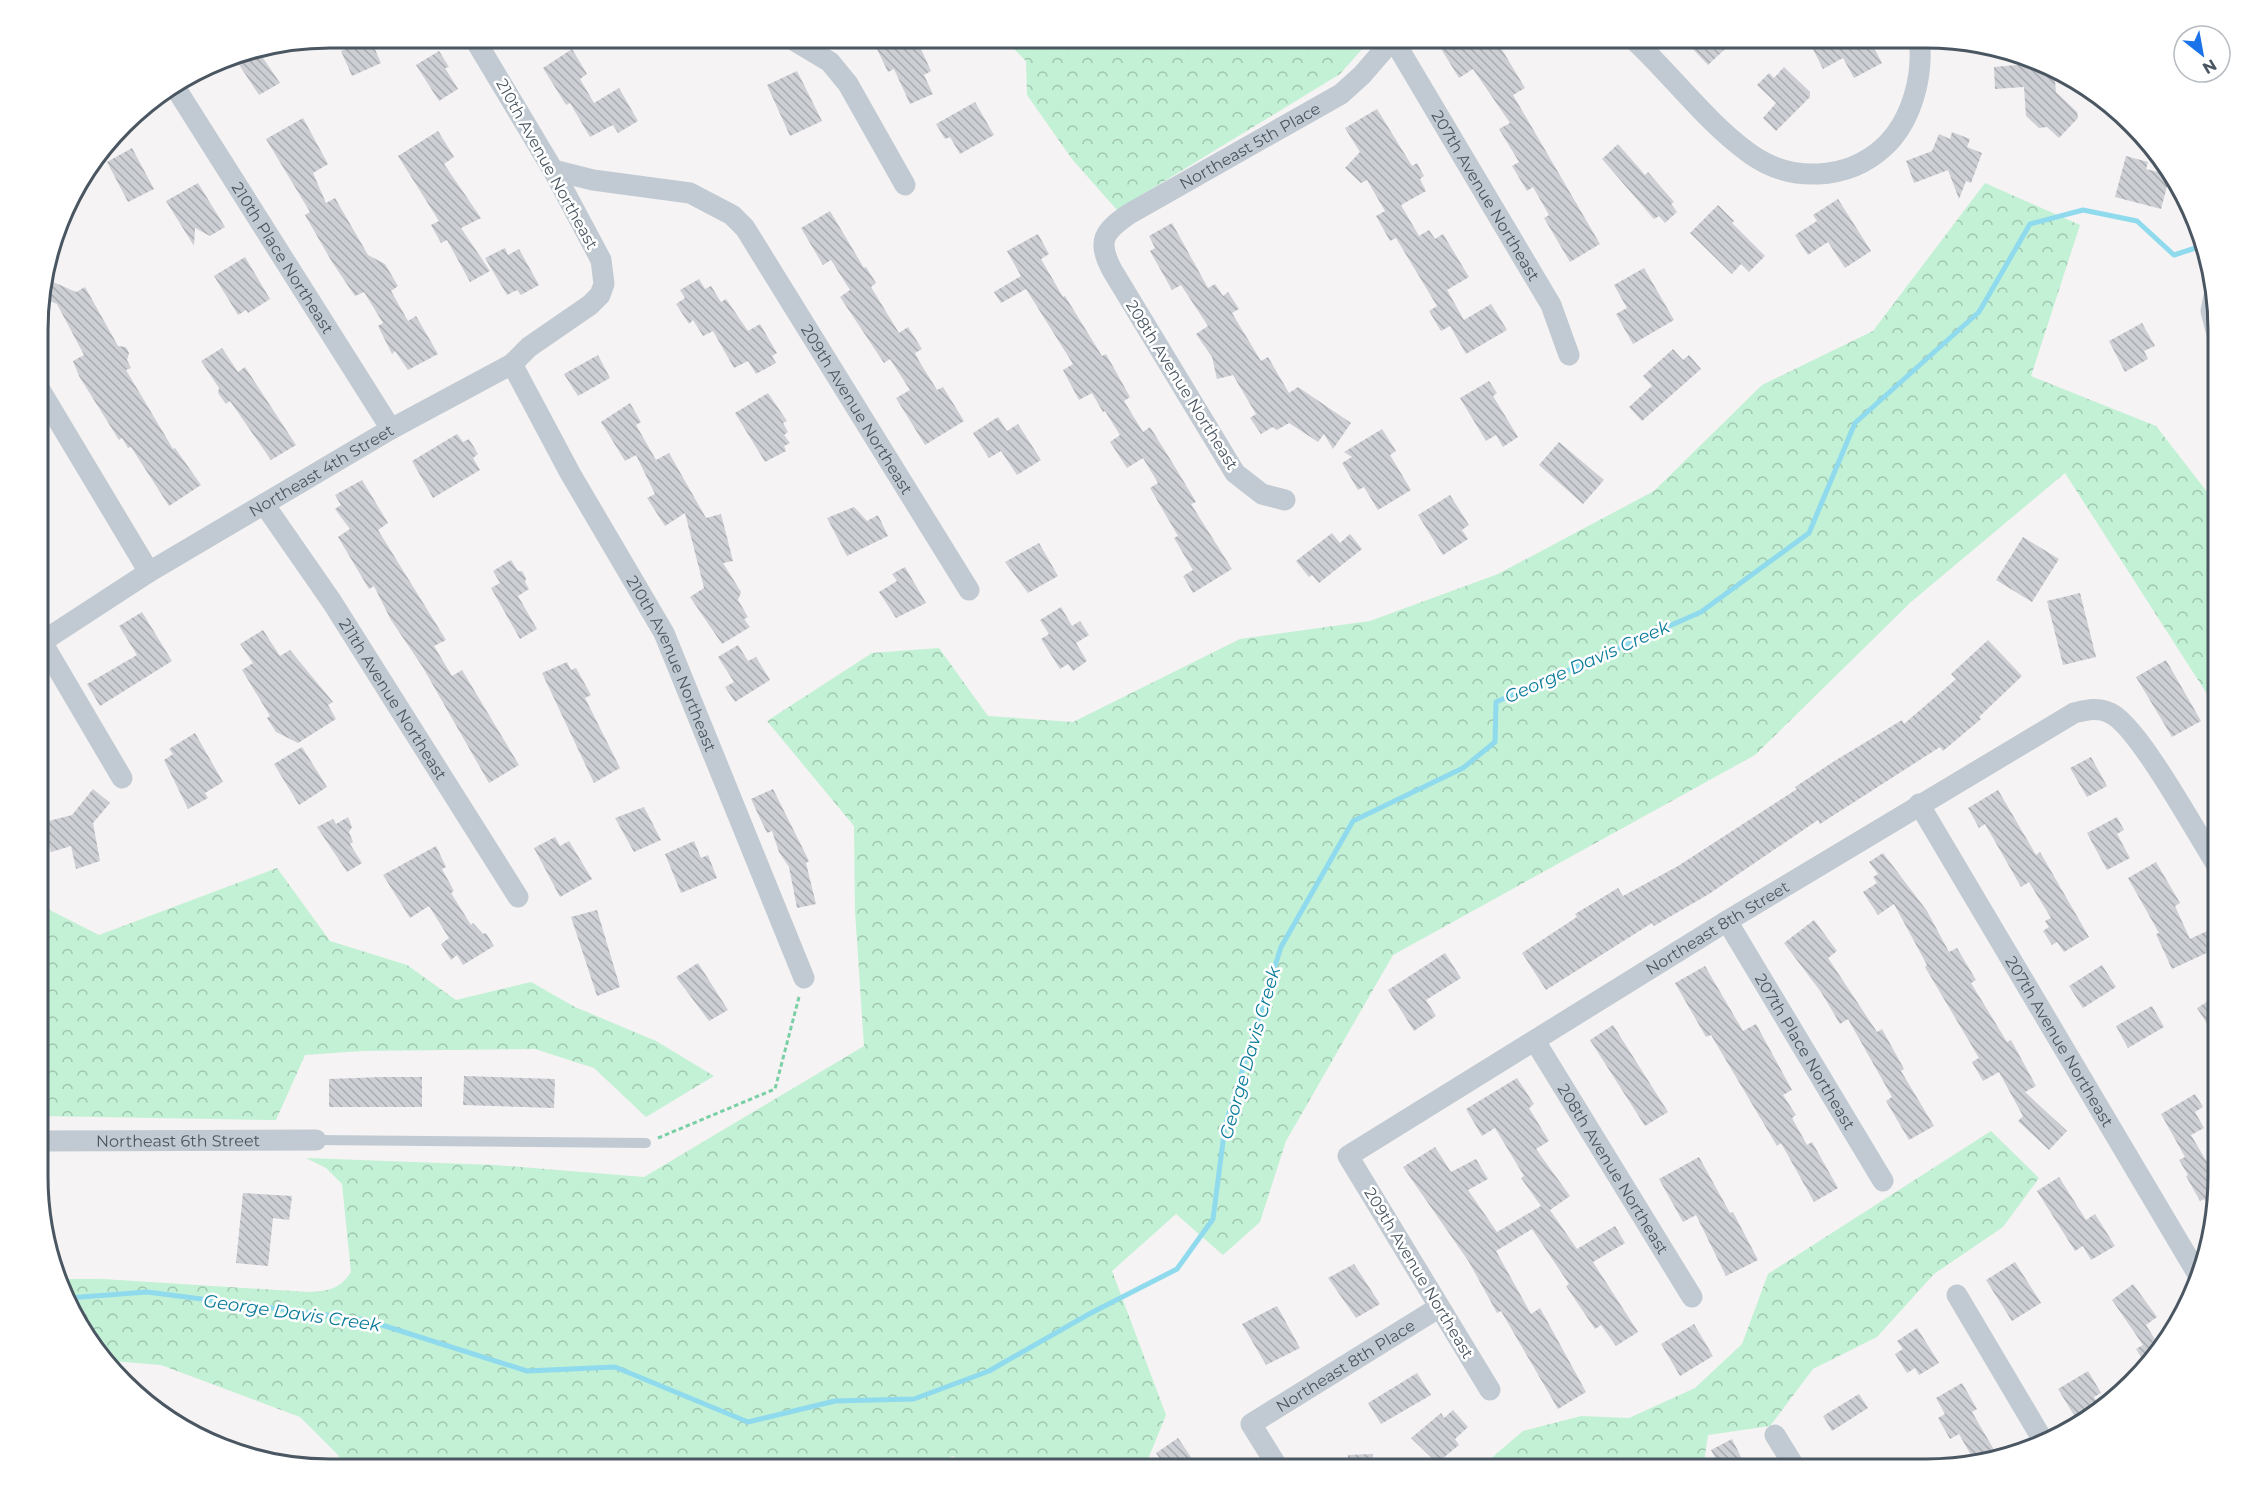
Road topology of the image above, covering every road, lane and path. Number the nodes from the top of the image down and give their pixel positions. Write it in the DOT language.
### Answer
graph roads {
  1 [pos="480,48"];
  2 [pos="807,48"];
  3 [pos="1385,48"];
  4 [pos="1400,48"];
  5 [pos="1642,48"];
  6 [pos="1919,48"];
  7 [pos="179,93"];
  8 [pos="553,170"];
  9 [pos="905,185"];
  10 [pos="1102,247"];
  11 [pos="600,295"];
  12 [pos="1569,355"];
  13 [pos="512,364"];
  14 [pos="48,403"];
  15 [pos="391,429"];
  16 [pos="1286,500"];
  17 [pos="264,504"];
  18 [pos="149,572"];
  19 [pos="969,590"];
  20 [pos="48,638"];
  21 [pos="48,655"];
  22 [pos="122,778"];
  23 [pos="1919,804"];
  24 [pos="2208,851"];
  25 [pos="518,897"];
  26 [pos="1727,921"];
  27 [pos="804,978"];
  28 [pos="1535,1041"];
  29 [pos="316,1140"];
  30 [pos="48,1141"];
  31 [pos="646,1143"];
  32 [pos="1347,1156"];
  33 [pos="1883,1181"];
  34 [pos="2193,1267"];
  35 [pos="1957,1295"];
  36 [pos="1692,1297"];
  37 [pos="1438,1308"];
  38 [pos="1490,1390"];
  39 [pos="2040,1435"];
  40 [pos="1775,1436"];
  41 [pos="1273,1459"];
  42 [pos="1790,1459"];
  1 -- 8 [label="street, 210th Avenue Northeast"];
  2 -- 9 [label="street"];
  3 -- 10 [label="street, Northeast 5th Place"];
  4 -- 12 [label="street, 207th Avenue Northeast"];
  5 -- 6 [label="street"];
  7 -- 15 [label="street, 210th Place Northeast"];
  8 -- 11 [label="street, 210th Avenue Northeast"];
  8 -- 19 [label="street, 209th Avenue Northeast"];
  10 -- 16 [label="street, 208th Avenue Northeast"];
  11 -- 13 [label="street, Northeast 4th Street"];
  13 -- 15 [label="street, Northeast 4th Street"];
  13 -- 27 [label="street, 210th Avenue Northeast"];
  14 -- 18 [label="street"];
  15 -- 17 [label="street, Northeast 4th Street"];
  17 -- 18 [label="street, Northeast 4th Street"];
  17 -- 25 [label="street, 211th Avenue Northeast"];
  18 -- 20 [label="street, Northeast 4th Street"];
  21 -- 22 [label="street"];
  23 -- 24 [label="street, Northeast 8th Street"];
  23 -- 26 [label="street, Northeast 8th Street"];
  23 -- 34 [label="street, 207th Avenue Northeast"];
  26 -- 28 [label="street, Northeast 8th Street"];
  26 -- 33 [label="street, 207th Place Northeast"];
  27 -- 31 [label="path"];
  28 -- 32 [label="street, Northeast 8th Street"];
  28 -- 36 [label="street, 208th Avenue Northeast"];
  29 -- 30 [label="street, Northeast 6th Street"];
  29 -- 31 [label="lane"];
  32 -- 37 [label="street, 209th Avenue Northeast"];
  35 -- 39 [label="street"];
  37 -- 38 [label="street, 209th Avenue Northeast"];
  37 -- 41 [label="street, Northeast 8th Place"];
  40 -- 42 [label="street"];
}
